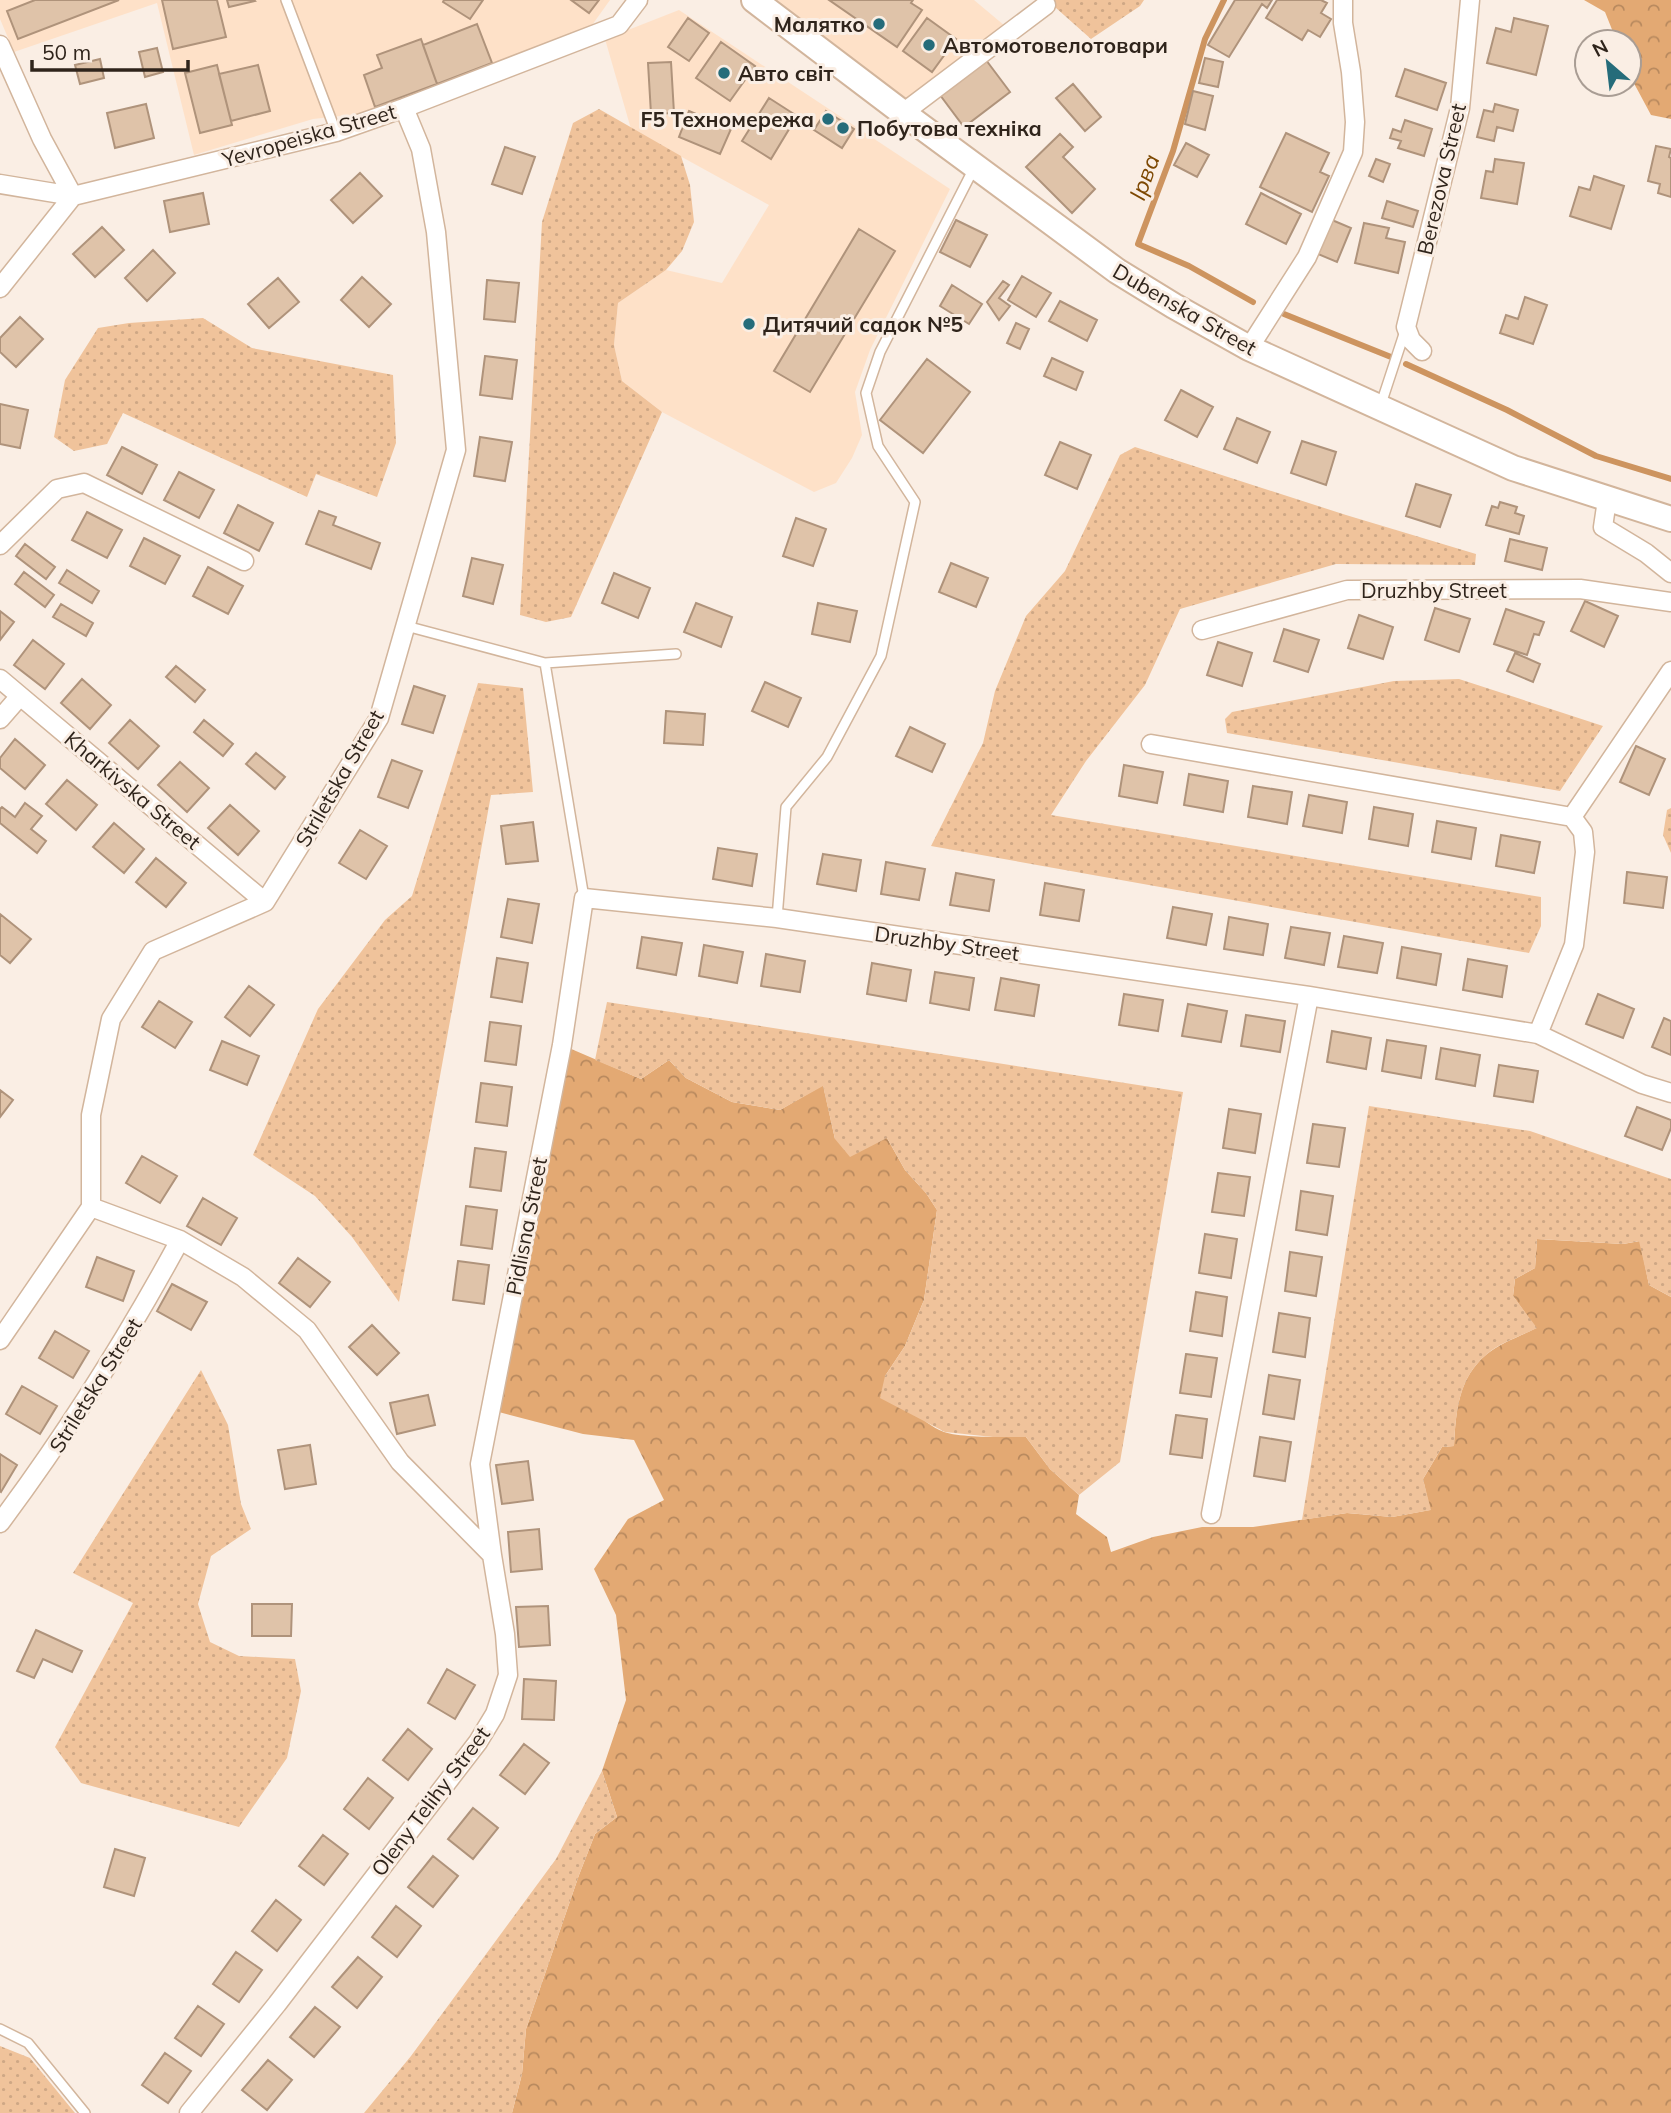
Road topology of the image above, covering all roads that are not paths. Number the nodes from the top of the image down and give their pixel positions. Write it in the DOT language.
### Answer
graph roads {
  1 [pos="286,0"];
  2 [pos="638,0"];
  3 [pos="754,0"];
  4 [pos="1343,0"];
  5 [pos="1471,0"];
  6 [pos="1046,5"];
  7 [pos="0,45"];
  8 [pos="404,108"];
  9 [pos="903,113"];
  10 [pos="337,132"];
  11 [pos="975,165"];
  12 [pos="0,184"];
  13 [pos="74,196"];
  14 [pos="0,288"];
  15 [pos="1406,327"];
  16 [pos="1249,348"];
  17 [pos="1422,351"];
  18 [pos="1379,409"];
  19 [pos="1607,500"];
  20 [pos="1671,519"];
  21 [pos="0,545"];
  22 [pos="244,561"];
  23 [pos="1671,573"];
  24 [pos="1671,602"];
  25 [pos="406,626"];
  26 [pos="1202,630"];
  27 [pos="676,654"];
  28 [pos="545,663"];
  29 [pos="1671,671"];
  30 [pos="0,679"];
  31 [pos="20,695"];
  32 [pos="0,719"];
  33 [pos="1151,744"];
  34 [pos="1572,817"];
  35 [pos="584,898"];
  36 [pos="265,902"];
  37 [pos="777,918"];
  38 [pos="1309,996"];
  39 [pos="1538,1034"];
  40 [pos="1671,1093"];
  41 [pos="91,1207"];
  42 [pos="180,1240"];
  43 [pos="0,1340"];
  44 [pos="1211,1514"];
  45 [pos="0,1523"];
  46 [pos="492,1555"];
  47 [pos="0,2029"];
  48 [pos="85,2113"];
  49 [pos="188,2113"];
  1 -- 10 [label="lane"];
  2 -- 8 [label="street, Yevropeiska Street"];
  3 -- 9 [label="main road, Dubenska Street"];
  4 -- 16 [label="street"];
  5 -- 15 [label="street, Berezova Street"];
  6 -- 9 [label="street"];
  7 -- 13 [label="street"];
  8 -- 10 [label="street, Yevropeiska Street"];
  8 -- 25 [label="street, Striletska Street"];
  9 -- 11 [label="main road, Dubenska Street"];
  10 -- 13 [label="street, Yevropeiska Street"];
  11 -- 16 [label="main road, Dubenska Street"];
  11 -- 37 [label="lane"];
  12 -- 13 [label="street, Yevropeiska Street"];
  13 -- 14 [label="street"];
  15 -- 17 [label="street"];
  15 -- 18 [label="lane"];
  16 -- 18 [label="main road, Dubenska Street"];
  18 -- 19 [label="main road, Dubenska Street"];
  19 -- 20 [label="main road, Dubenska Street"];
  19 -- 23 [label="street"];
  21 -- 22 [label="street"];
  24 -- 26 [label="street, Druzhby Street"];
  25 -- 28 [label="lane"];
  25 -- 36 [label="street, Striletska Street"];
  27 -- 28 [label="lane"];
  28 -- 35 [label="lane"];
  29 -- 34 [label="street"];
  30 -- 31 [label="street, Kharkivska Street"];
  31 -- 32 [label="street"];
  31 -- 36 [label="street, Kharkivska Street"];
  33 -- 34 [label="street"];
  34 -- 39 [label="street"];
  35 -- 37 [label="street, Druzhby Street"];
  35 -- 46 [label="street, Pidlisna Street"];
  36 -- 41 [label="street"];
  37 -- 38 [label="street, Druzhby Street"];
  38 -- 39 [label="street, Druzhby Street"];
  38 -- 44 [label="street"];
  39 -- 40 [label="street, Druzhby Street"];
  41 -- 42 [label="street"];
  41 -- 43 [label="street"];
  42 -- 45 [label="street, Striletska Street"];
  42 -- 46 [label="street"];
  46 -- 49 [label="street, Oleny Telihy Street"];
  47 -- 48 [label="lane"];
}
